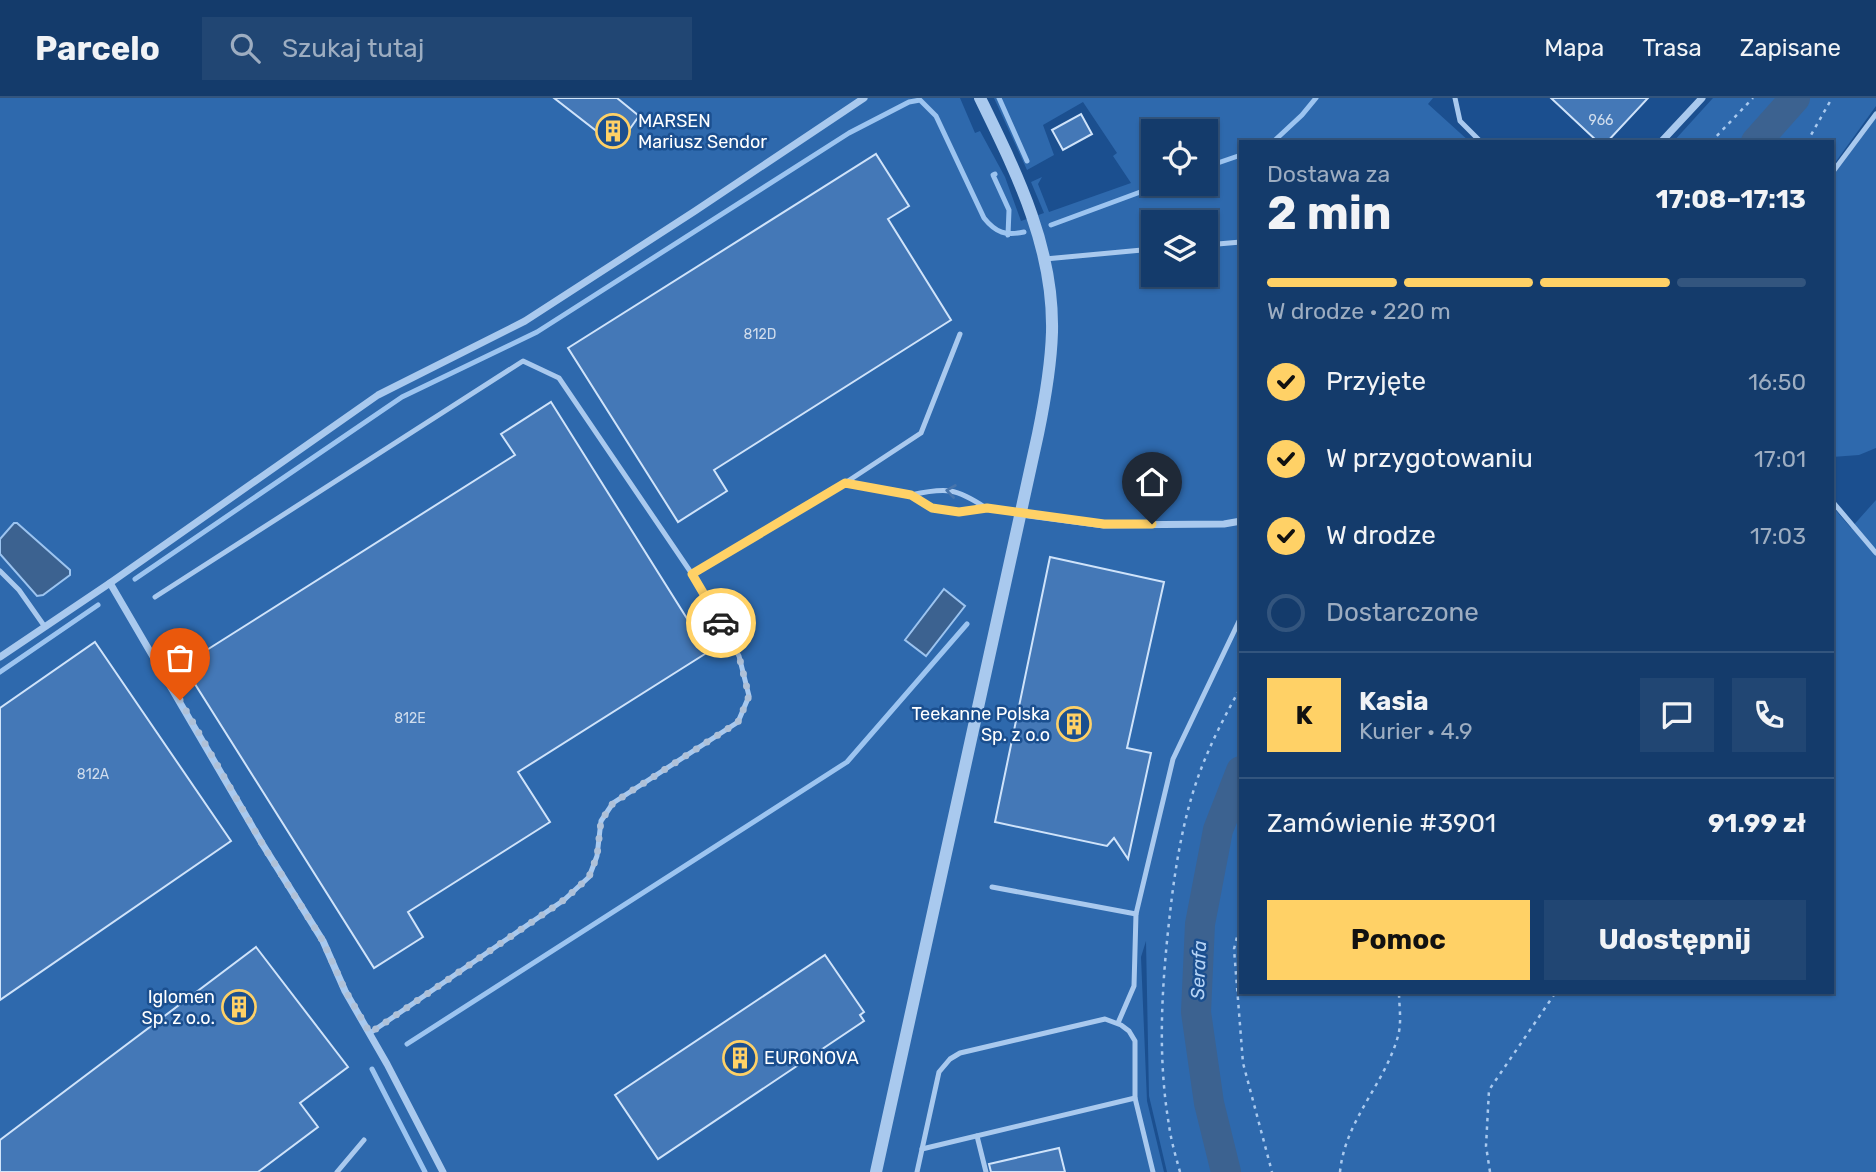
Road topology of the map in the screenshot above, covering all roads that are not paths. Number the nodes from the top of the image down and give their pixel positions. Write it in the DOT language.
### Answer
graph roads {
  1 [pos="979,98"];
  2 [pos="1455,98"];
  3 [pos="1702,98"];
  4 [pos="865,99"];
  5 [pos="1876,114"];
  6 [pos="1479,140"];
  7 [pos="1663,140"];
  8 [pos="1834,170"];
  9 [pos="1239,242"];
  10 [pos="1218,244"];
  11 [pos="1141,250"];
  12 [pos="1045,259"];
  13 [pos="960,334"];
  14 [pos="845,483"];
  15 [pos="911,495"];
  16 [pos="1834,503"];
  17 [pos="987,508"];
  18 [pos="1021,514"];
  19 [pos="1239,521"];
  20 [pos="1876,553"];
  21 [pos="0,571"];
  22 [pos="692,574"];
  23 [pos="110,583"];
  24 [pos="155,597"];
  25 [pos="1239,621"];
  26 [pos="45,626"];
  27 [pos="0,657"];
  28 [pos="992,887"];
  29 [pos="1136,914"];
  30 [pos="1118,1023"];
  31 [pos="370,1033"];
  32 [pos="1135,1098"];
  33 [pos="977,1136"];
  34 [pos="364,1140"];
  35 [pos="922,1149"];
  36 [pos="337,1172"];
  37 [pos="443,1172"];
  38 [pos="876,1172"];
  39 [pos="917,1172"];
  40 [pos="986,1172"];
  41 [pos="1153,1172"];
  1 -- 12 [label="street"];
  2 -- 6 [label="lane"];
  3 -- 7 [label="street"];
  4 -- 23 [label="street"];
  5 -- 8 [label="lane"];
  9 -- 10 [label="lane"];
  11 -- 12 [label="lane"];
  12 -- 18 [label="street"];
  13 -- 14 [label="lane"];
  14 -- 15 [label="lane"];
  14 -- 22 [label="lane"];
  15 -- 17 [label="lane"];
  17 -- 15 [label="lane, one-way"];
  16 -- 20 [label="lane"];
  17 -- 18 [label="lane"];
  18 -- 19 [label="street"];
  18 -- 38 [label="street"];
  21 -- 26 [label="lane"];
  22 -- 24 [label="lane"];
  22 -- 31 [label="lane"];
  23 -- 26 [label="street"];
  23 -- 31 [label="street"];
  25 -- 29 [label="lane"];
  26 -- 27 [label="street"];
  28 -- 29 [label="lane"];
  29 -- 30 [label="lane"];
  30 -- 32 [label="lane"];
  30 -- 35 [label="lane"];
  31 -- 37 [label="street"];
  32 -- 33 [label="lane"];
  32 -- 41 [label="lane"];
  33 -- 35 [label="lane"];
  33 -- 40 [label="lane"];
  34 -- 36 [label="lane"];
  35 -- 39 [label="lane"];
}
